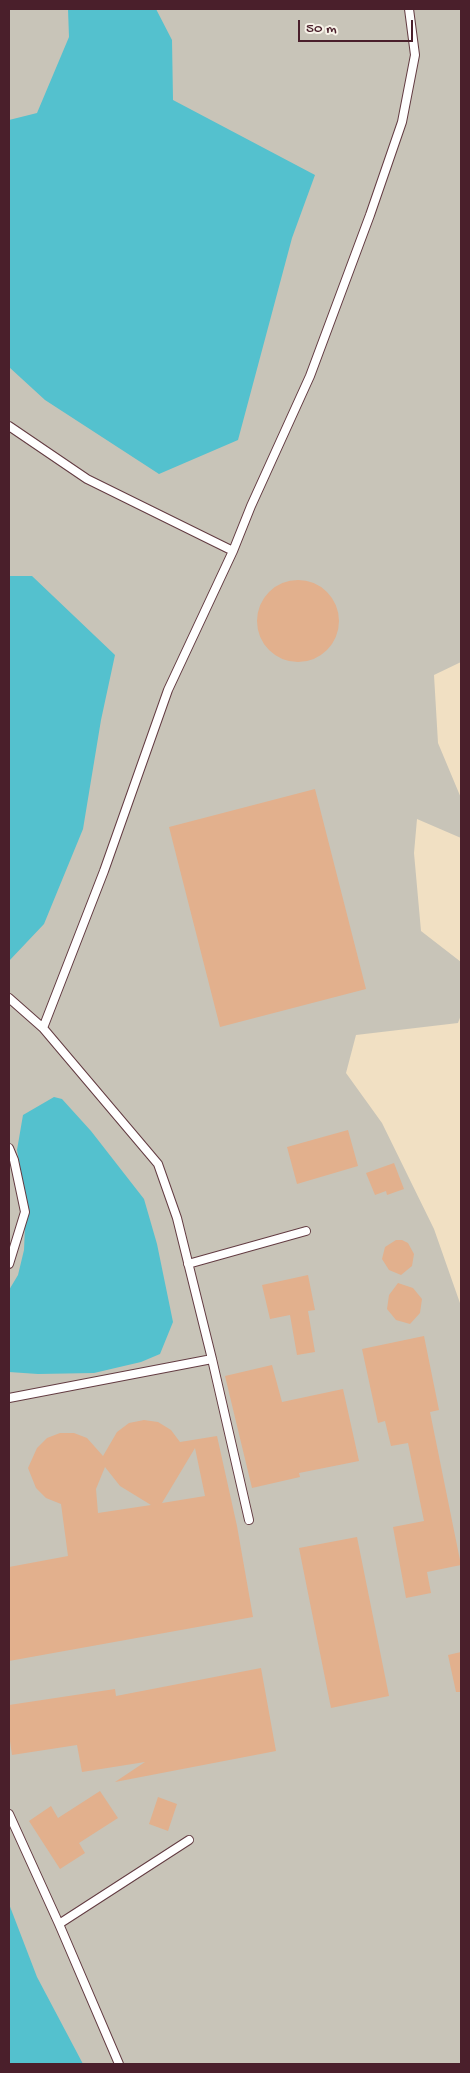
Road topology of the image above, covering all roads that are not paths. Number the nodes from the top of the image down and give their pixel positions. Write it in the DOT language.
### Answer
graph roads {
  1 [pos="409,9"];
  2 [pos="9,426"];
  3 [pos="234,550"];
  4 [pos="9,1000"];
  5 [pos="43,1028"];
  6 [pos="9,1148"];
  7 [pos="306,1231"];
  8 [pos="9,1264"];
  9 [pos="188,1264"];
  10 [pos="212,1359"];
  11 [pos="9,1398"];
  12 [pos="249,1520"];
  13 [pos="9,1814"];
  14 [pos="189,1840"];
  15 [pos="59,1924"];
  16 [pos="119,2064"];
  1 -- 3 [label="lane"];
  2 -- 3 [label="lane"];
  3 -- 5 [label="lane"];
  4 -- 5 [label="lane"];
  5 -- 9 [label="lane"];
  6 -- 8 [label="lane"];
  7 -- 9 [label="lane"];
  9 -- 10 [label="lane"];
  10 -- 11 [label="lane"];
  10 -- 12 [label="lane"];
  13 -- 15 [label="lane"];
  14 -- 15 [label="lane"];
  15 -- 16 [label="lane"];
}
